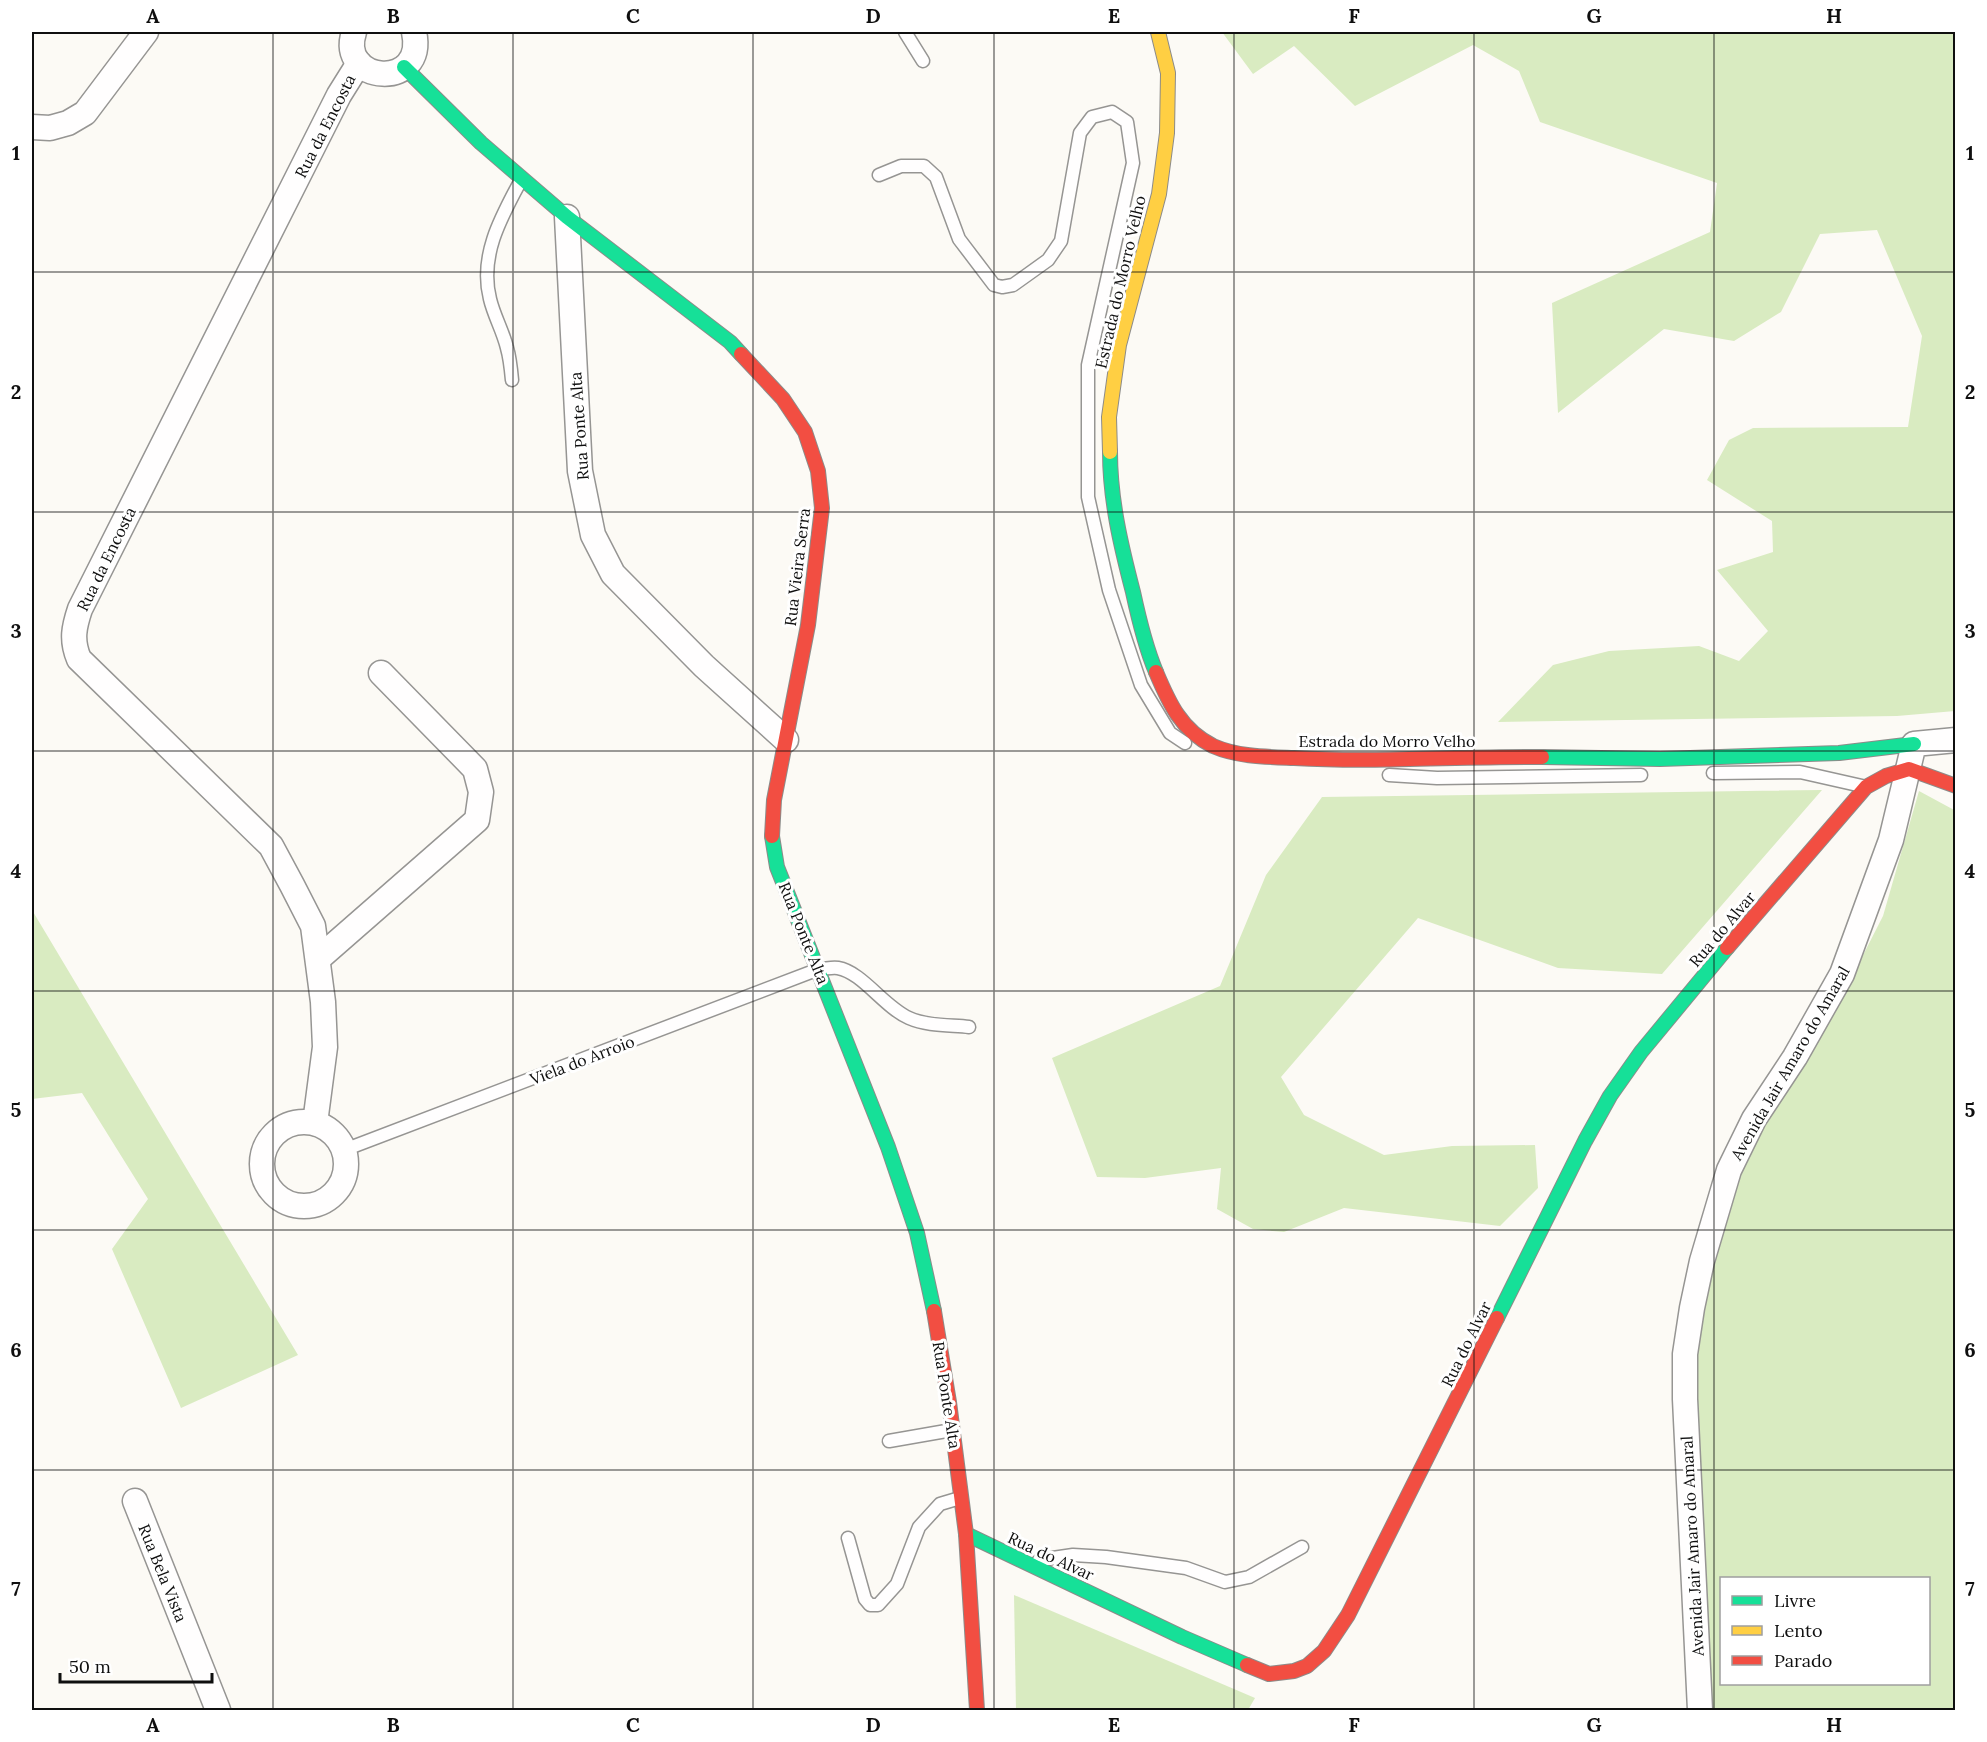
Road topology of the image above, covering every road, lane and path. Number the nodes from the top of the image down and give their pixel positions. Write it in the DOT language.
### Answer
graph roads {
  1 [pos="146,32"];
  2 [pos="354,32"];
  3 [pos="414,32"];
  4 [pos="905,32"];
  5 [pos="1158,32"];
  6 [pos="923,61"];
  7 [pos="359,63"];
  8 [pos="404,67"];
  9 [pos="32,127"];
  10 [pos="879,175"];
  11 [pos="521,179"];
  12 [pos="567,217"];
  13 [pos="512,380"];
  14 [pos="381,673"];
  15 [pos="1956,740"];
  16 [pos="786,741"];
  17 [pos="1914,744"];
  18 [pos="1909,769"];
  19 [pos="1346,772"];
  20 [pos="1380,774"];
  21 [pos="1706,774"];
  22 [pos="1648,775"];
  23 [pos="1956,786"];
  24 [pos="1866,787"];
  25 [pos="318,959"];
  26 [pos="819,969"];
  27 [pos="969,1027"];
  28 [pos="315,1123"];
  29 [pos="344,1150"];
  30 [pos="952,1430"];
  31 [pos="889,1441"];
  32 [pos="961,1498"];
  33 [pos="135,1501"];
  34 [pos="966,1534"];
  35 [pos="848,1538"];
  36 [pos="1302,1547"];
  37 [pos="1025,1562"];
  38 [pos="219,1710"];
  39 [pos="977,1710"];
  40 [pos="1700,1710"];
  1 -- 9 [label="street"];
  2 -- 7 [label="street"];
  3 -- 8 [label="street"];
  4 -- 6 [label="lane"];
  5 -- 17 [label="street, Estrada do Morro Velho"];
  7 -- 8 [label="street"];
  7 -- 25 [label="street, Rua da Encosta"];
  8 -- 11 [label="street, Rua Vieira Serra"];
  10 -- 19 [label="lane"];
  11 -- 12 [label="street, Rua Vieira Serra"];
  11 -- 13 [label="lane"];
  12 -- 16 [label="street, Rua Ponte Alta"];
  12 -- 16 [label="street, Rua Vieira Serra"];
  14 -- 25 [label="street"];
  15 -- 17 [label="street"];
  16 -- 26 [label="street, Rua Ponte Alta"];
  17 -- 18 [label="street, Avenida Jair Amaro do Amaral"];
  18 -- 23 [label="street"];
  18 -- 24 [label="street, Rua do Alvar"];
  18 -- 40 [label="street, Avenida Jair Amaro do Amaral"];
  20 -- 22 [label="lane"];
  21 -- 24 [label="lane"];
  24 -- 37 [label="street, Rua do Alvar"];
  25 -- 28 [label="street, Rua da Encosta"];
  26 -- 27 [label="lane"];
  26 -- 29 [label="lane, Viela do Arroio"];
  26 -- 30 [label="street, Rua Ponte Alta"];
  28 -- 29 [label="street"];
  28 -- 29 [label="street"];
  30 -- 31 [label="lane"];
  30 -- 32 [label="street, Rua Ponte Alta"];
  32 -- 34 [label="street, Rua Ponte Alta"];
  32 -- 35 [label="lane"];
  33 -- 38 [label="street, Rua Bela Vista"];
  34 -- 37 [label="street, Rua do Alvar"];
  34 -- 39 [label="street, Rua Ponte Alta"];
  36 -- 37 [label="lane"];
}
